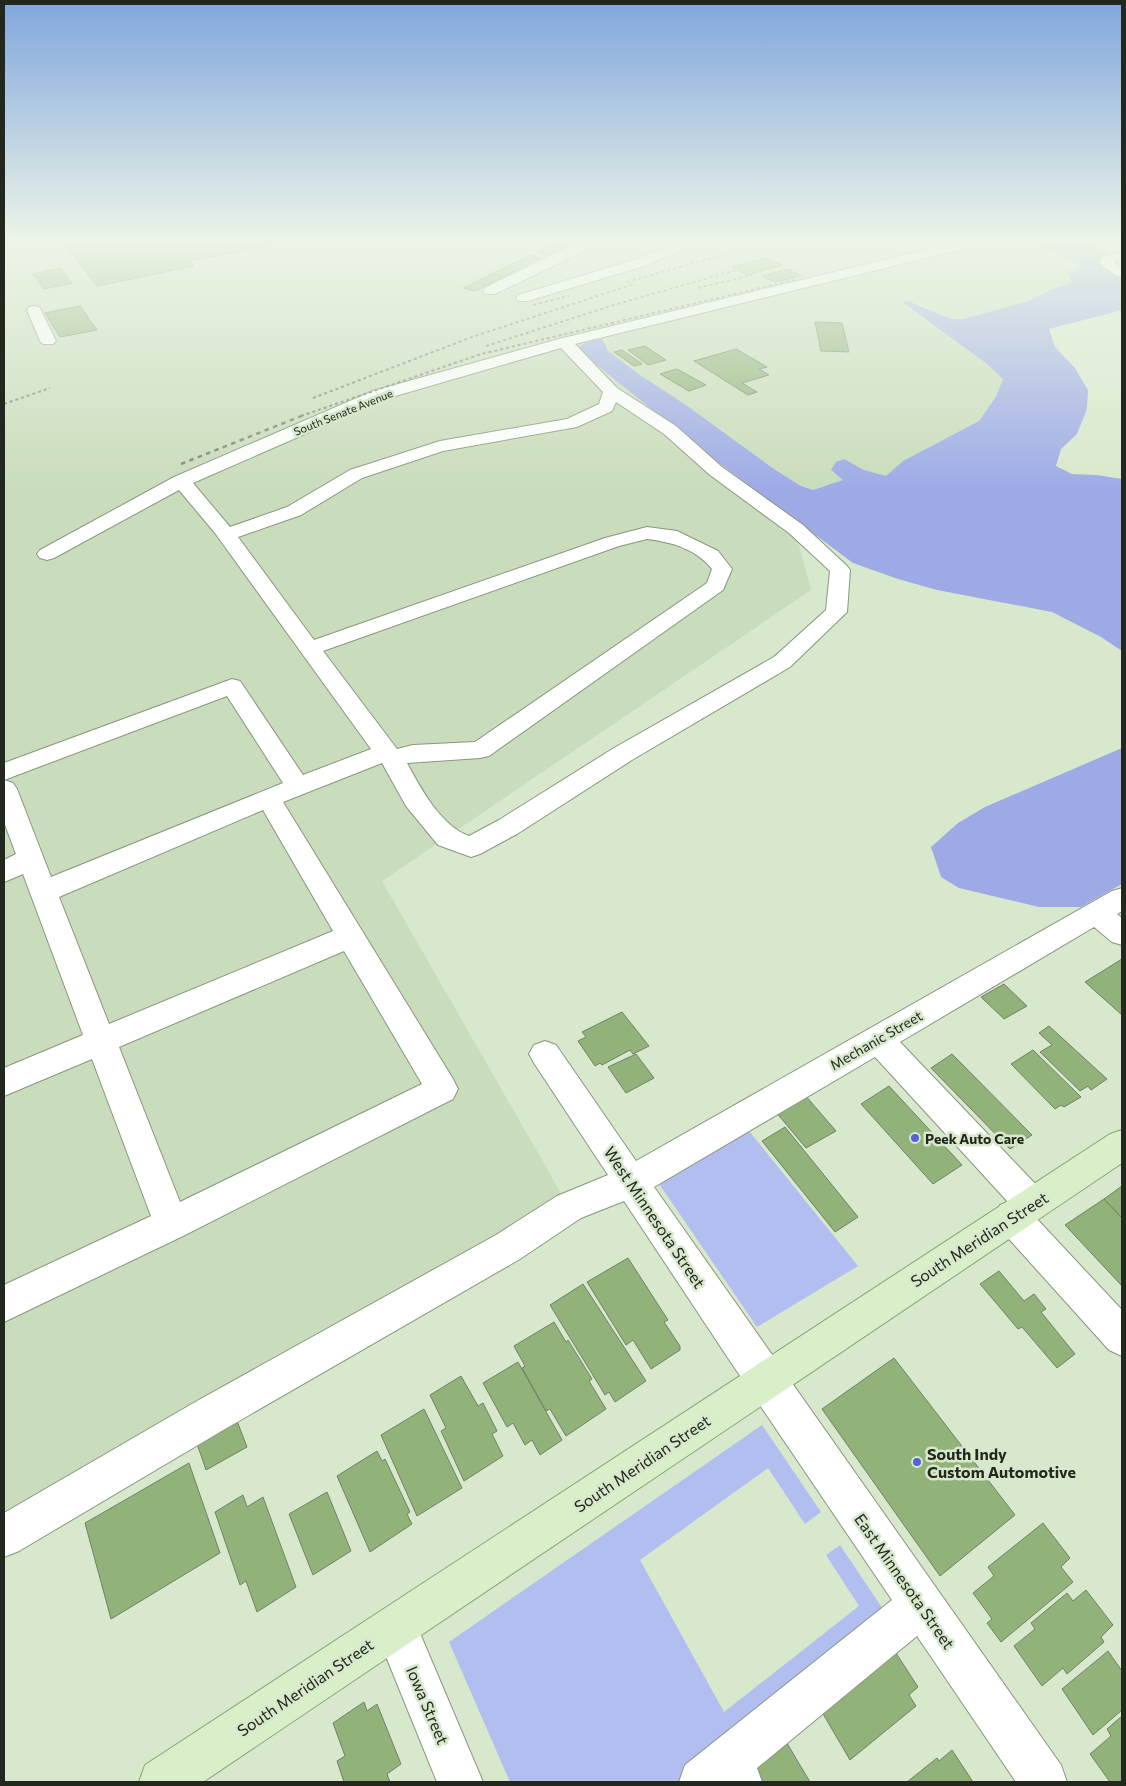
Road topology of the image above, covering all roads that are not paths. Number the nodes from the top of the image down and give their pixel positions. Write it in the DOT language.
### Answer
graph roads {
  1 [pos="40,324"];
  2 [pos="636,324"];
  3 [pos="48,341"];
  4 [pos="564,342"];
  5 [pos="611,391"];
  6 [pos="181,481"];
  7 [pos="225,534"];
  8 [pos="47,554"];
  9 [pos="309,649"];
  10 [pos="389,756"];
  11 [pos="4,772"];
  12 [pos="298,786"];
  13 [pos="4,789"];
  14 [pos="268,798"];
  15 [pos="30,858"];
  16 [pos="4,872"];
  17 [pos="43,892"];
  18 [pos="1122,898"];
  19 [pos="1096,912"];
  20 [pos="1122,934"];
  21 [pos="350,936"];
  22 [pos="878,1039"];
  23 [pos="101,1042"];
  24 [pos="545,1054"];
  25 [pos="4,1082"];
  26 [pos="1122,1145"];
  27 [pos="631,1182"];
  28 [pos="1022,1211"];
  29 [pos="171,1224"];
  30 [pos="4,1304"];
  31 [pos="1122,1337"];
  32 [pos="766,1380"];
  33 [pos="4,1536"];
  34 [pos="921,1605"];
  35 [pos="396,1627"];
  36 [pos="723,1775"];
  37 [pos="175,1778"];
  38 [pos="460,1782"];
  39 [pos="1044,1782"];
  1 -- 3 [label="street"];
  2 -- 4 [label="street, South Senate Avenue"];
  4 -- 5 [label="street"];
  4 -- 6 [label="street, South Senate Avenue"];
  5 -- 7 [label="street"];
  5 -- 10 [label="street"];
  6 -- 7 [label="street"];
  6 -- 8 [label="street, South Senate Avenue"];
  7 -- 9 [label="street"];
  9 -- 10 [label="street"];
  9 -- 10 [label="street"];
  10 -- 12 [label="street"];
  11 -- 12 [label="street"];
  12 -- 14 [label="street"];
  13 -- 15 [label="street"];
  14 -- 17 [label="street"];
  14 -- 21 [label="street"];
  15 -- 16 [label="street"];
  15 -- 17 [label="street"];
  17 -- 23 [label="street"];
  18 -- 19 [label="street, Mechanic Street"];
  19 -- 20 [label="street"];
  19 -- 22 [label="street, Mechanic Street"];
  21 -- 23 [label="street"];
  21 -- 29 [label="street"];
  22 -- 27 [label="street, Mechanic Street"];
  22 -- 28 [label="street"];
  23 -- 25 [label="street"];
  23 -- 29 [label="street"];
  24 -- 27 [label="street, West Minnesota Street"];
  26 -- 28 [label="main road, South Meridian Street"];
  27 -- 32 [label="street, West Minnesota Street"];
  27 -- 33 [label="street, Mechanic Street"];
  28 -- 31 [label="street"];
  28 -- 32 [label="main road, South Meridian Street"];
  29 -- 30 [label="street"];
  32 -- 34 [label="street, East Minnesota Street"];
  32 -- 35 [label="main road, South Meridian Street"];
  34 -- 36 [label="street"];
  34 -- 39 [label="street, East Minnesota Street"];
  35 -- 37 [label="main road, South Meridian Street"];
  35 -- 38 [label="street, Iowa Street"];
}
